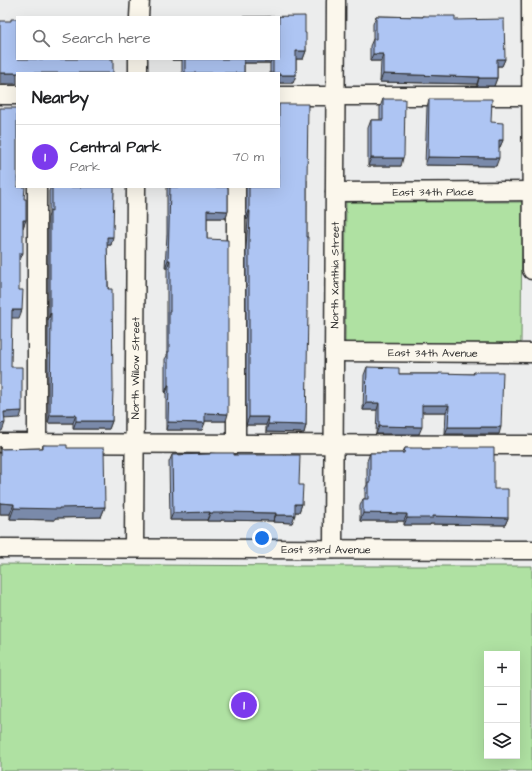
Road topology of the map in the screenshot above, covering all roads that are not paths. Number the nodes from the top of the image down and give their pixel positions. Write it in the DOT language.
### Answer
graph roads {
  1 [pos="140,0"];
  2 [pos="336,0"];
  3 [pos="532,0"];
  4 [pos="139,16"];
  5 [pos="138,60"];
  6 [pos="138,72"];
  7 [pos="0,95"];
  8 [pos="16,95"];
  9 [pos="280,96"];
  10 [pos="336,96"];
  11 [pos="532,96"];
  12 [pos="37,188"];
  13 [pos="136,188"];
  14 [pos="236,188"];
  15 [pos="532,191"];
  16 [pos="335,192"];
  17 [pos="532,270"];
  18 [pos="334,352"];
  19 [pos="532,354"];
  20 [pos="0,443"];
  21 [pos="37,443"];
  22 [pos="135,444"];
  23 [pos="236,444"];
  24 [pos="334,444"];
  25 [pos="532,445"];
  26 [pos="0,548"];
  27 [pos="134,548"];
  28 [pos="333,549"];
  29 [pos="532,550"];
  1 -- 4 [label="street"];
  2 -- 10 [label="street, North Xanthia Street"];
  3 -- 11 [label="street"];
  5 -- 6 [label="street"];
  7 -- 8 [label="street"];
  9 -- 10 [label="street"];
  10 -- 11 [label="street"];
  10 -- 16 [label="street, North Xanthia Street"];
  11 -- 15 [label="street"];
  12 -- 21 [label="street"];
  13 -- 22 [label="street, North Willow Street"];
  14 -- 23 [label="street"];
  15 -- 16 [label="street, East 34th Place"];
  15 -- 17 [label="street"];
  16 -- 18 [label="street, North Xanthia Street"];
  18 -- 19 [label="street, East 34th Avenue"];
  18 -- 24 [label="street, North Xanthia Street"];
  20 -- 21 [label="street"];
  21 -- 22 [label="street"];
  22 -- 23 [label="street"];
  22 -- 27 [label="street, North Willow Street"];
  23 -- 24 [label="street"];
  24 -- 25 [label="street"];
  24 -- 28 [label="street, North Xanthia Street"];
  26 -- 27 [label="street, East 33rd Avenue"];
  27 -- 28 [label="street, East 33rd Avenue"];
  28 -- 29 [label="street, East 33rd Avenue"];
}
